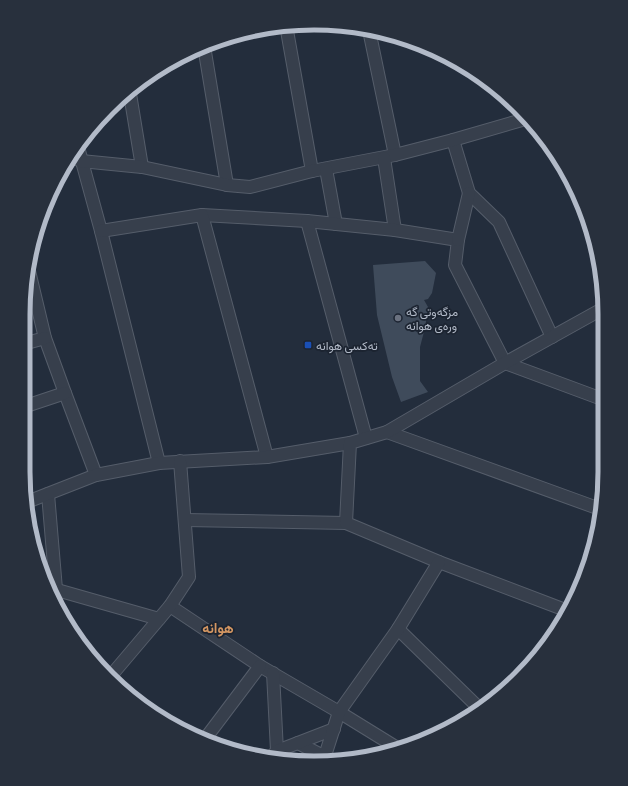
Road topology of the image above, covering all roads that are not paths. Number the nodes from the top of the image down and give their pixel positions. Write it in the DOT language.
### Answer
graph roads {
  1 [pos="287,31"];
  2 [pos="370,35"];
  3 [pos="205,52"];
  4 [pos="131,97"];
  5 [pos="521,120"];
  6 [pos="453,140"];
  7 [pos="79,155"];
  8 [pos="77,157"];
  9 [pos="389,157"];
  10 [pos="142,167"];
  11 [pos="326,169"];
  12 [pos="312,171"];
  13 [pos="227,185"];
  14 [pos="469,193"];
  15 [pos="202,215"];
  16 [pos="308,222"];
  17 [pos="336,224"];
  18 [pos="101,230"];
  19 [pos="395,230"];
  20 [pos="458,240"];
  21 [pos="32,284"];
  22 [pos="598,311"];
  23 [pos="552,337"];
  24 [pos="45,338"];
  25 [pos="30,342"];
  26 [pos="505,363"];
  27 [pos="65,393"];
  28 [pos="598,398"];
  29 [pos="30,405"];
  30 [pos="387,432"];
  31 [pos="366,438"];
  32 [pos="350,443"];
  33 [pos="266,457"];
  34 [pos="180,461"];
  35 [pos="159,463"];
  36 [pos="96,475"];
  37 [pos="48,494"];
  38 [pos="32,500"];
  39 [pos="596,508"];
  40 [pos="186,520"];
  41 [pos="346,522"];
  42 [pos="439,562"];
  43 [pos="53,583"];
  44 [pos="56,590"];
  45 [pos="170,606"];
  46 [pos="563,609"];
  47 [pos="159,619"];
  48 [pos="398,629"];
  49 [pos="260,666"];
  50 [pos="113,673"];
  51 [pos="273,674"];
  52 [pos="476,705"];
  53 [pos="339,712"];
  54 [pos="334,729"];
  55 [pos="208,735"];
  56 [pos="298,743"];
  57 [pos="392,745"];
  58 [pos="274,754"];
  59 [pos="325,755"];
  60 [pos="319,756"];
  1 -- 12 [label="street"];
  2 -- 9 [label="street"];
  3 -- 13 [label="street"];
  4 -- 10 [label="street"];
  5 -- 6 [label="street"];
  6 -- 9 [label="street"];
  6 -- 14 [label="street"];
  7 -- 10 [label="street"];
  8 -- 18 [label="street"];
  9 -- 11 [label="street"];
  9 -- 19 [label="street"];
  10 -- 13 [label="street"];
  11 -- 12 [label="street"];
  11 -- 17 [label="street"];
  12 -- 13 [label="street"];
  14 -- 20 [label="street"];
  14 -- 23 [label="street"];
  15 -- 16 [label="street"];
  15 -- 18 [label="street"];
  15 -- 33 [label="street"];
  16 -- 17 [label="street"];
  16 -- 31 [label="street"];
  17 -- 19 [label="street"];
  18 -- 35 [label="street"];
  19 -- 20 [label="street"];
  20 -- 26 [label="street"];
  21 -- 24 [label="street"];
  22 -- 23 [label="street"];
  23 -- 26 [label="street"];
  24 -- 25 [label="street"];
  24 -- 27 [label="street"];
  26 -- 28 [label="street"];
  26 -- 30 [label="street"];
  27 -- 29 [label="street"];
  27 -- 36 [label="street"];
  30 -- 31 [label="street"];
  30 -- 39 [label="street"];
  31 -- 32 [label="street"];
  32 -- 33 [label="street"];
  32 -- 41 [label="street"];
  33 -- 34 [label="street"];
  34 -- 35 [label="street"];
  34 -- 40 [label="street"];
  35 -- 36 [label="street"];
  36 -- 37 [label="street"];
  37 -- 38 [label="street"];
  37 -- 43 [label="street"];
  40 -- 41 [label="street"];
  40 -- 45 [label="street"];
  41 -- 42 [label="street"];
  42 -- 46 [label="street"];
  42 -- 48 [label="street"];
  44 -- 47 [label="street"];
  45 -- 47 [label="street"];
  45 -- 49 [label="street"];
  47 -- 50 [label="street"];
  48 -- 52 [label="street"];
  48 -- 53 [label="street"];
  49 -- 51 [label="street"];
  49 -- 55 [label="street"];
  51 -- 53 [label="street"];
  51 -- 58 [label="street"];
  53 -- 54 [label="street"];
  53 -- 57 [label="street"];
  54 -- 56 [label="street"];
  54 -- 59 [label="street"];
  56 -- 58 [label="street"];
  56 -- 60 [label="street"];
}
